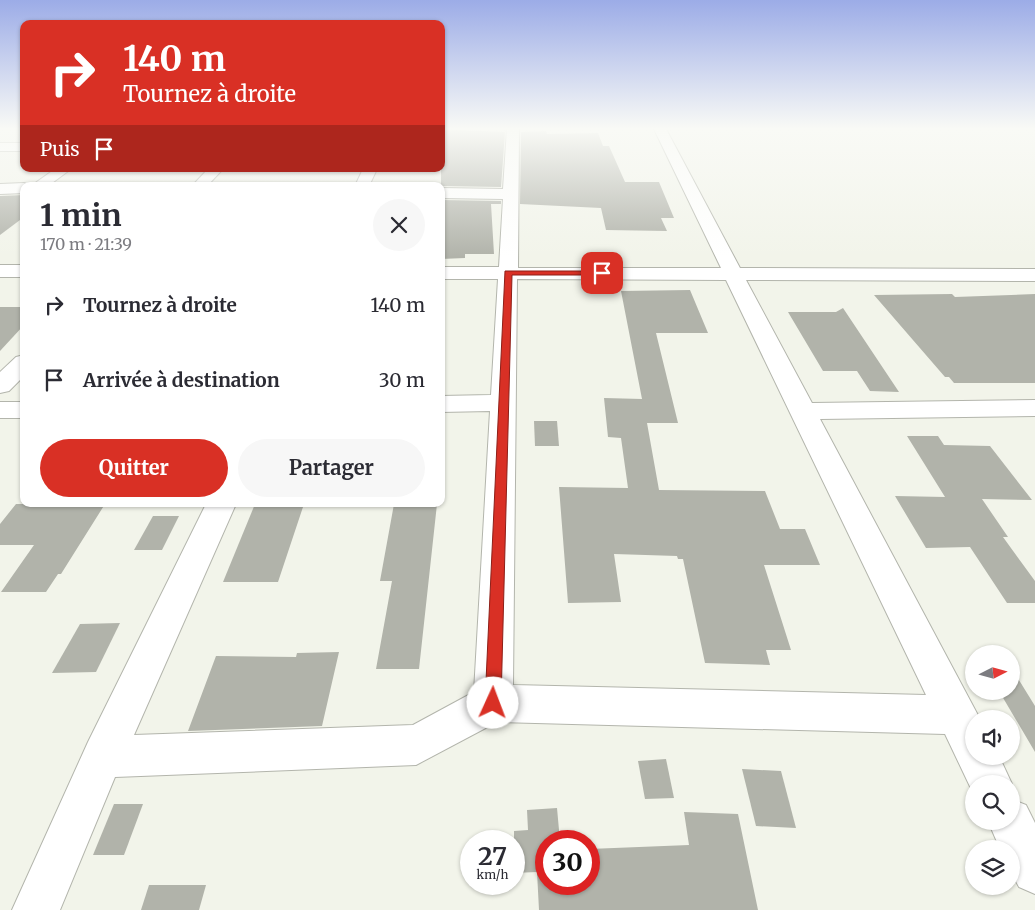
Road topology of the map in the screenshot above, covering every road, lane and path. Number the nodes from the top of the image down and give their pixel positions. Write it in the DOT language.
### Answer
graph roads {
  1 [pos="512,171"];
  2 [pos="682,171"];
  3 [pos="59,172"];
  4 [pos="213,172"];
  5 [pos="44,182"];
  6 [pos="203,182"];
  7 [pos="20,188"];
  8 [pos="0,189"];
  9 [pos="445,193"];
  10 [pos="511,194"];
  11 [pos="0,271"];
  12 [pos="20,271"];
  13 [pos="445,272"];
  14 [pos="508,273"];
  15 [pos="734,274"];
  16 [pos="1035,275"];
  17 [pos="20,366"];
  18 [pos="0,386"];
  19 [pos="503,403"];
  20 [pos="445,404"];
  21 [pos="1035,408"];
  22 [pos="0,410"];
  23 [pos="20,410"];
  24 [pos="803,411"];
  25 [pos="220,507"];
  26 [pos="493,703"];
  27 [pos="956,715"];
  28 [pos="965,732"];
  29 [pos="103,757"];
  30 [pos="1014,830"];
  31 [pos="1035,871"];
  32 [pos="36,910"];
  1 -- 10 [label="street"];
  2 -- 15 [label="street"];
  3 -- 5 [label="street"];
  4 -- 6 [label="street"];
  7 -- 8 [label="street"];
  9 -- 10 [label="street"];
  10 -- 14 [label="street"];
  11 -- 12 [label="street"];
  13 -- 14 [label="street"];
  14 -- 15 [label="street"];
  14 -- 19 [label="street"];
  15 -- 16 [label="street"];
  15 -- 24 [label="street"];
  17 -- 18 [label="street"];
  19 -- 20 [label="street"];
  19 -- 26 [label="street"];
  21 -- 24 [label="street"];
  22 -- 23 [label="street"];
  24 -- 27 [label="street"];
  25 -- 29 [label="street"];
  26 -- 27 [label="street"];
  26 -- 29 [label="street"];
  27 -- 28 [label="street"];
  29 -- 32 [label="street"];
  30 -- 31 [label="street"];
}
